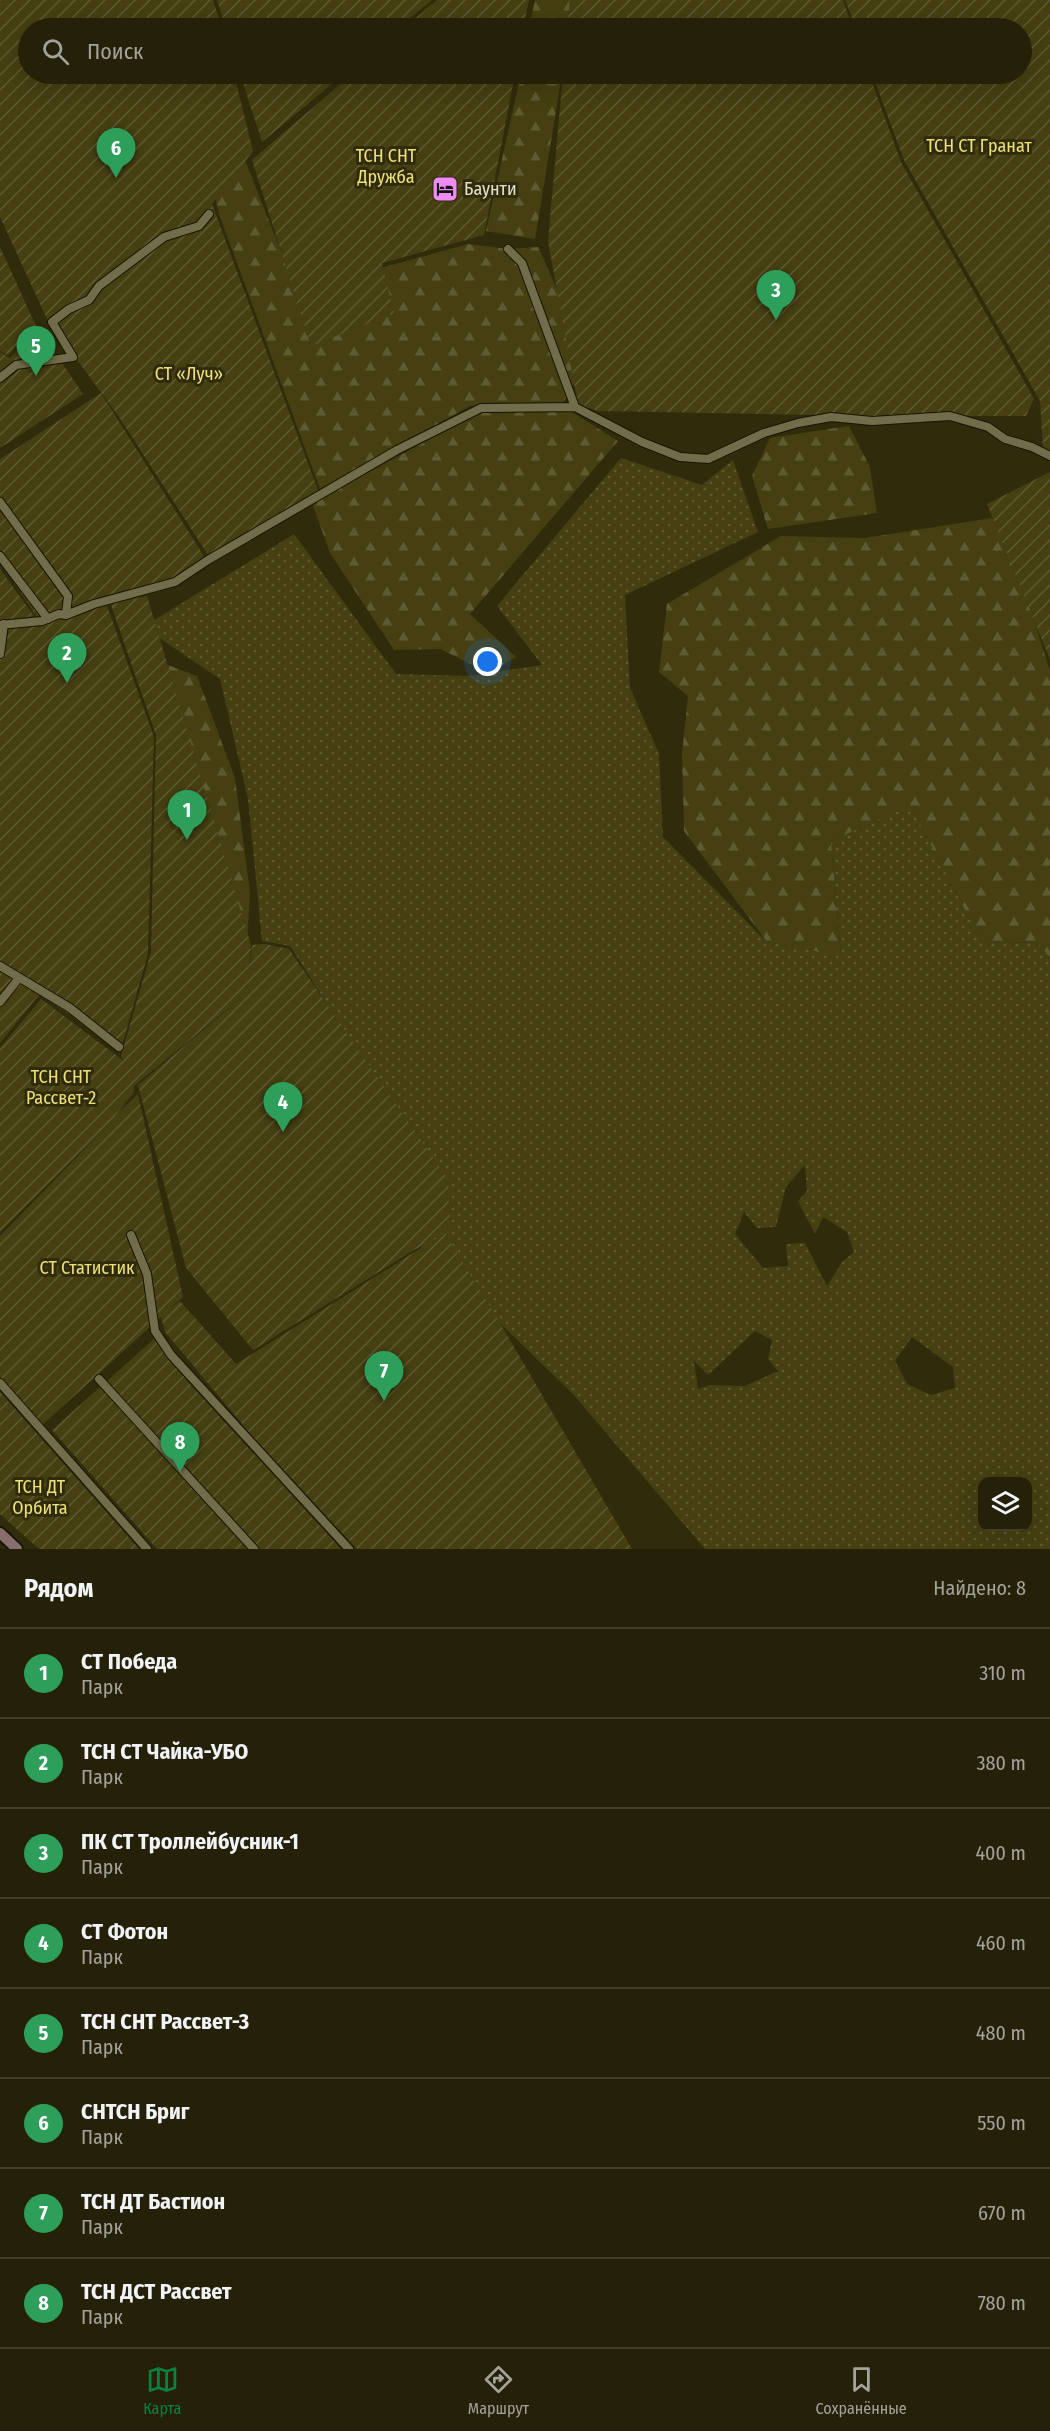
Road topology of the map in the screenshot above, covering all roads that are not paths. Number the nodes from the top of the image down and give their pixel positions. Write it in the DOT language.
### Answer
graph roads {
  1 [pos="209,214"];
  2 [pos="508,249"];
  3 [pos="0,378"];
  4 [pos="575,407"];
  5 [pos="1050,456"];
  6 [pos="0,502"];
  7 [pos="0,556"];
  8 [pos="66,615"];
  9 [pos="48,619"];
  10 [pos="2,625"];
  11 [pos="0,654"];
  12 [pos="0,966"];
  13 [pos="19,978"];
  14 [pos="0,1002"];
  15 [pos="119,1047"];
  16 [pos="131,1235"];
  17 [pos="99,1379"];
  18 [pos="0,1383"];
  19 [pos="0,1533"];
  20 [pos="17,1549"];
  21 [pos="147,1549"];
  22 [pos="254,1549"];
  23 [pos="349,1549"];
  1 -- 3 [label="street"];
  2 -- 4 [label="street"];
  4 -- 5 [label="street"];
  4 -- 8 [label="street"];
  6 -- 8 [label="street"];
  7 -- 9 [label="street"];
  8 -- 9 [label="street"];
  9 -- 10 [label="street"];
  10 -- 11 [label="street"];
  12 -- 13 [label="street"];
  13 -- 14 [label="street"];
  13 -- 15 [label="street"];
  16 -- 23 [label="street"];
  17 -- 22 [label="street"];
  18 -- 21 [label="street"];
  19 -- 20 [label="main road"];
}
